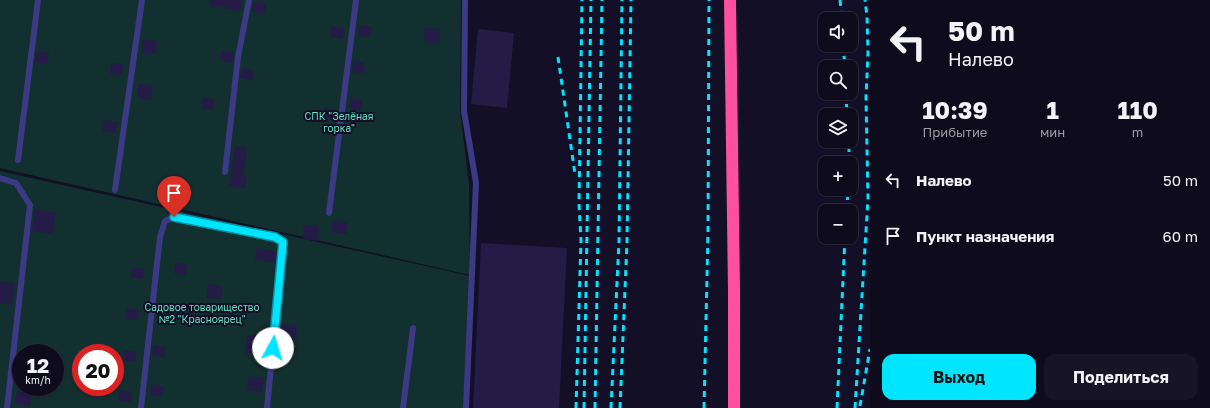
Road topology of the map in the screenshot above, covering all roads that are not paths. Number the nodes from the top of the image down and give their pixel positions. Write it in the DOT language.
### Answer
graph roads {
  1 [pos="38,0"];
  2 [pos="142,0"];
  3 [pos="249,0"];
  4 [pos="356,0"];
  5 [pos="466,0"];
  6 [pos="730,0"];
  7 [pos="18,160"];
  8 [pos="225,172"];
  9 [pos="0,178"];
  10 [pos="115,190"];
  11 [pos="329,213"];
  12 [pos="413,328"];
  13 [pos="7,408"];
  14 [pos="140,408"];
  15 [pos="267,408"];
  16 [pos="403,408"];
  17 [pos="466,408"];
  18 [pos="734,408"];
  1 -- 7 [label="lane"];
  2 -- 10 [label="lane"];
  3 -- 8 [label="lane"];
  4 -- 11 [label="lane"];
  5 -- 17 [label="lane"];
  6 -- 18 [label="highway"];
  9 -- 13 [label="lane"];
  12 -- 16 [label="lane"];
  14 -- 15 [label="lane"];
}
